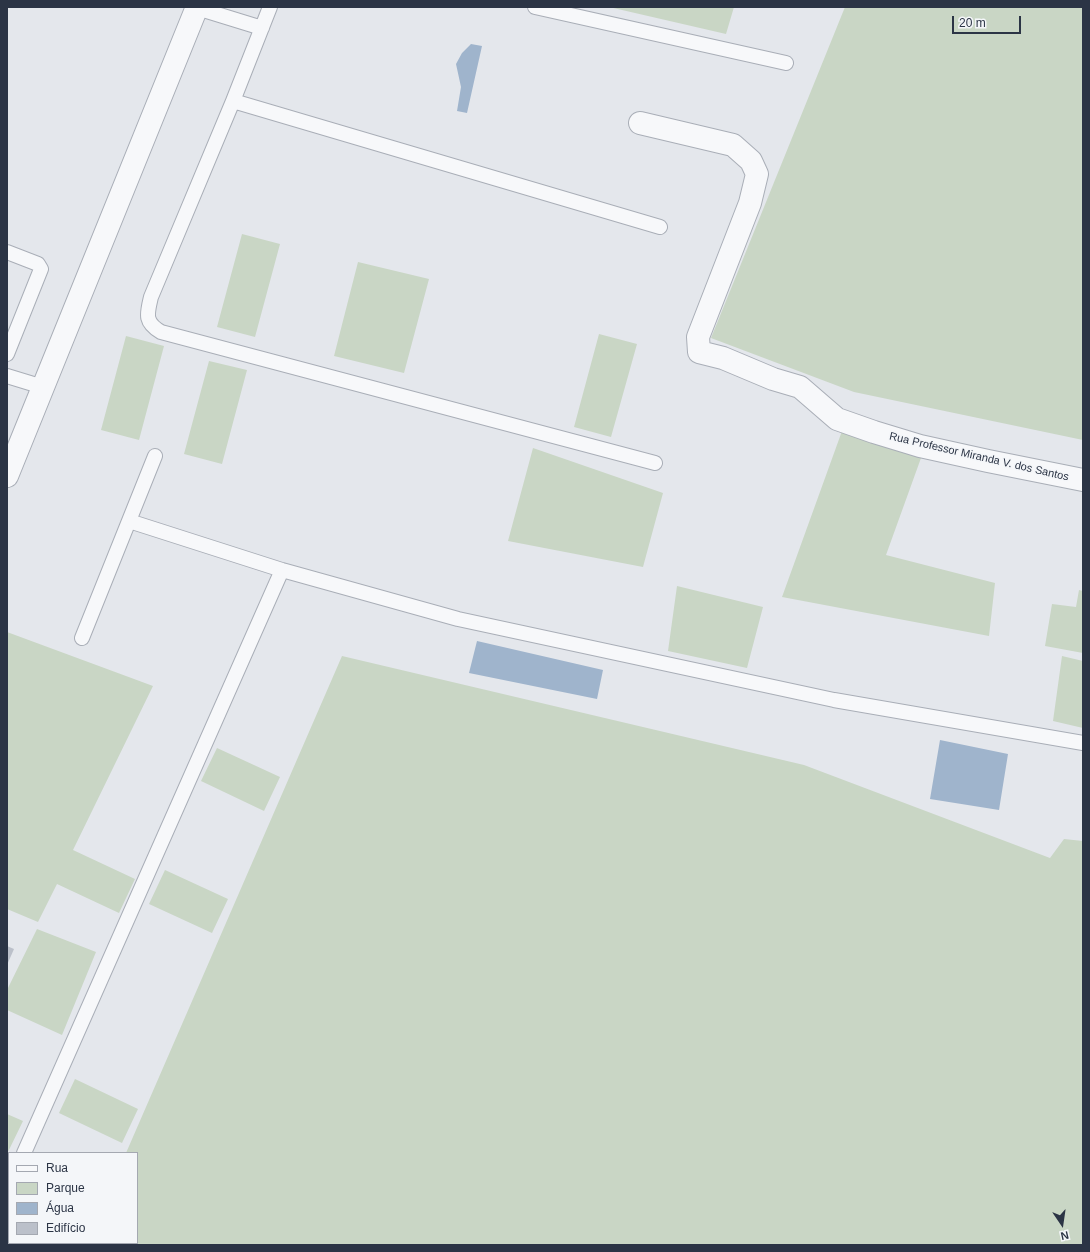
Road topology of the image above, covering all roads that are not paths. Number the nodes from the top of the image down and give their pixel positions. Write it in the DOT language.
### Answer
graph roads {
  1 [pos="270,7"];
  2 [pos="535,7"];
  3 [pos="197,8"];
  4 [pos="262,28"];
  5 [pos="786,63"];
  6 [pos="233,101"];
  7 [pos="640,123"];
  8 [pos="660,227"];
  9 [pos="7,252"];
  10 [pos="7,354"];
  11 [pos="7,376"];
  12 [pos="43,386"];
  13 [pos="155,456"];
  14 [pos="655,463"];
  15 [pos="7,476"];
  16 [pos="1083,480"];
  17 [pos="129,521"];
  18 [pos="282,570"];
  19 [pos="82,638"];
  20 [pos="1083,743"];
  21 [pos="24,1152"];
  1 -- 4 [label="lane"];
  2 -- 5 [label="lane"];
  3 -- 4 [label="lane"];
  3 -- 12 [label="street"];
  4 -- 6 [label="lane"];
  6 -- 8 [label="lane"];
  6 -- 14 [label="lane"];
  7 -- 16 [label="street, Rua Professor Miranda V. dos Santos"];
  9 -- 10 [label="lane"];
  11 -- 12 [label="lane"];
  12 -- 15 [label="street"];
  13 -- 17 [label="lane"];
  17 -- 18 [label="lane"];
  17 -- 19 [label="lane"];
  18 -- 20 [label="lane"];
  18 -- 21 [label="lane"];
}
